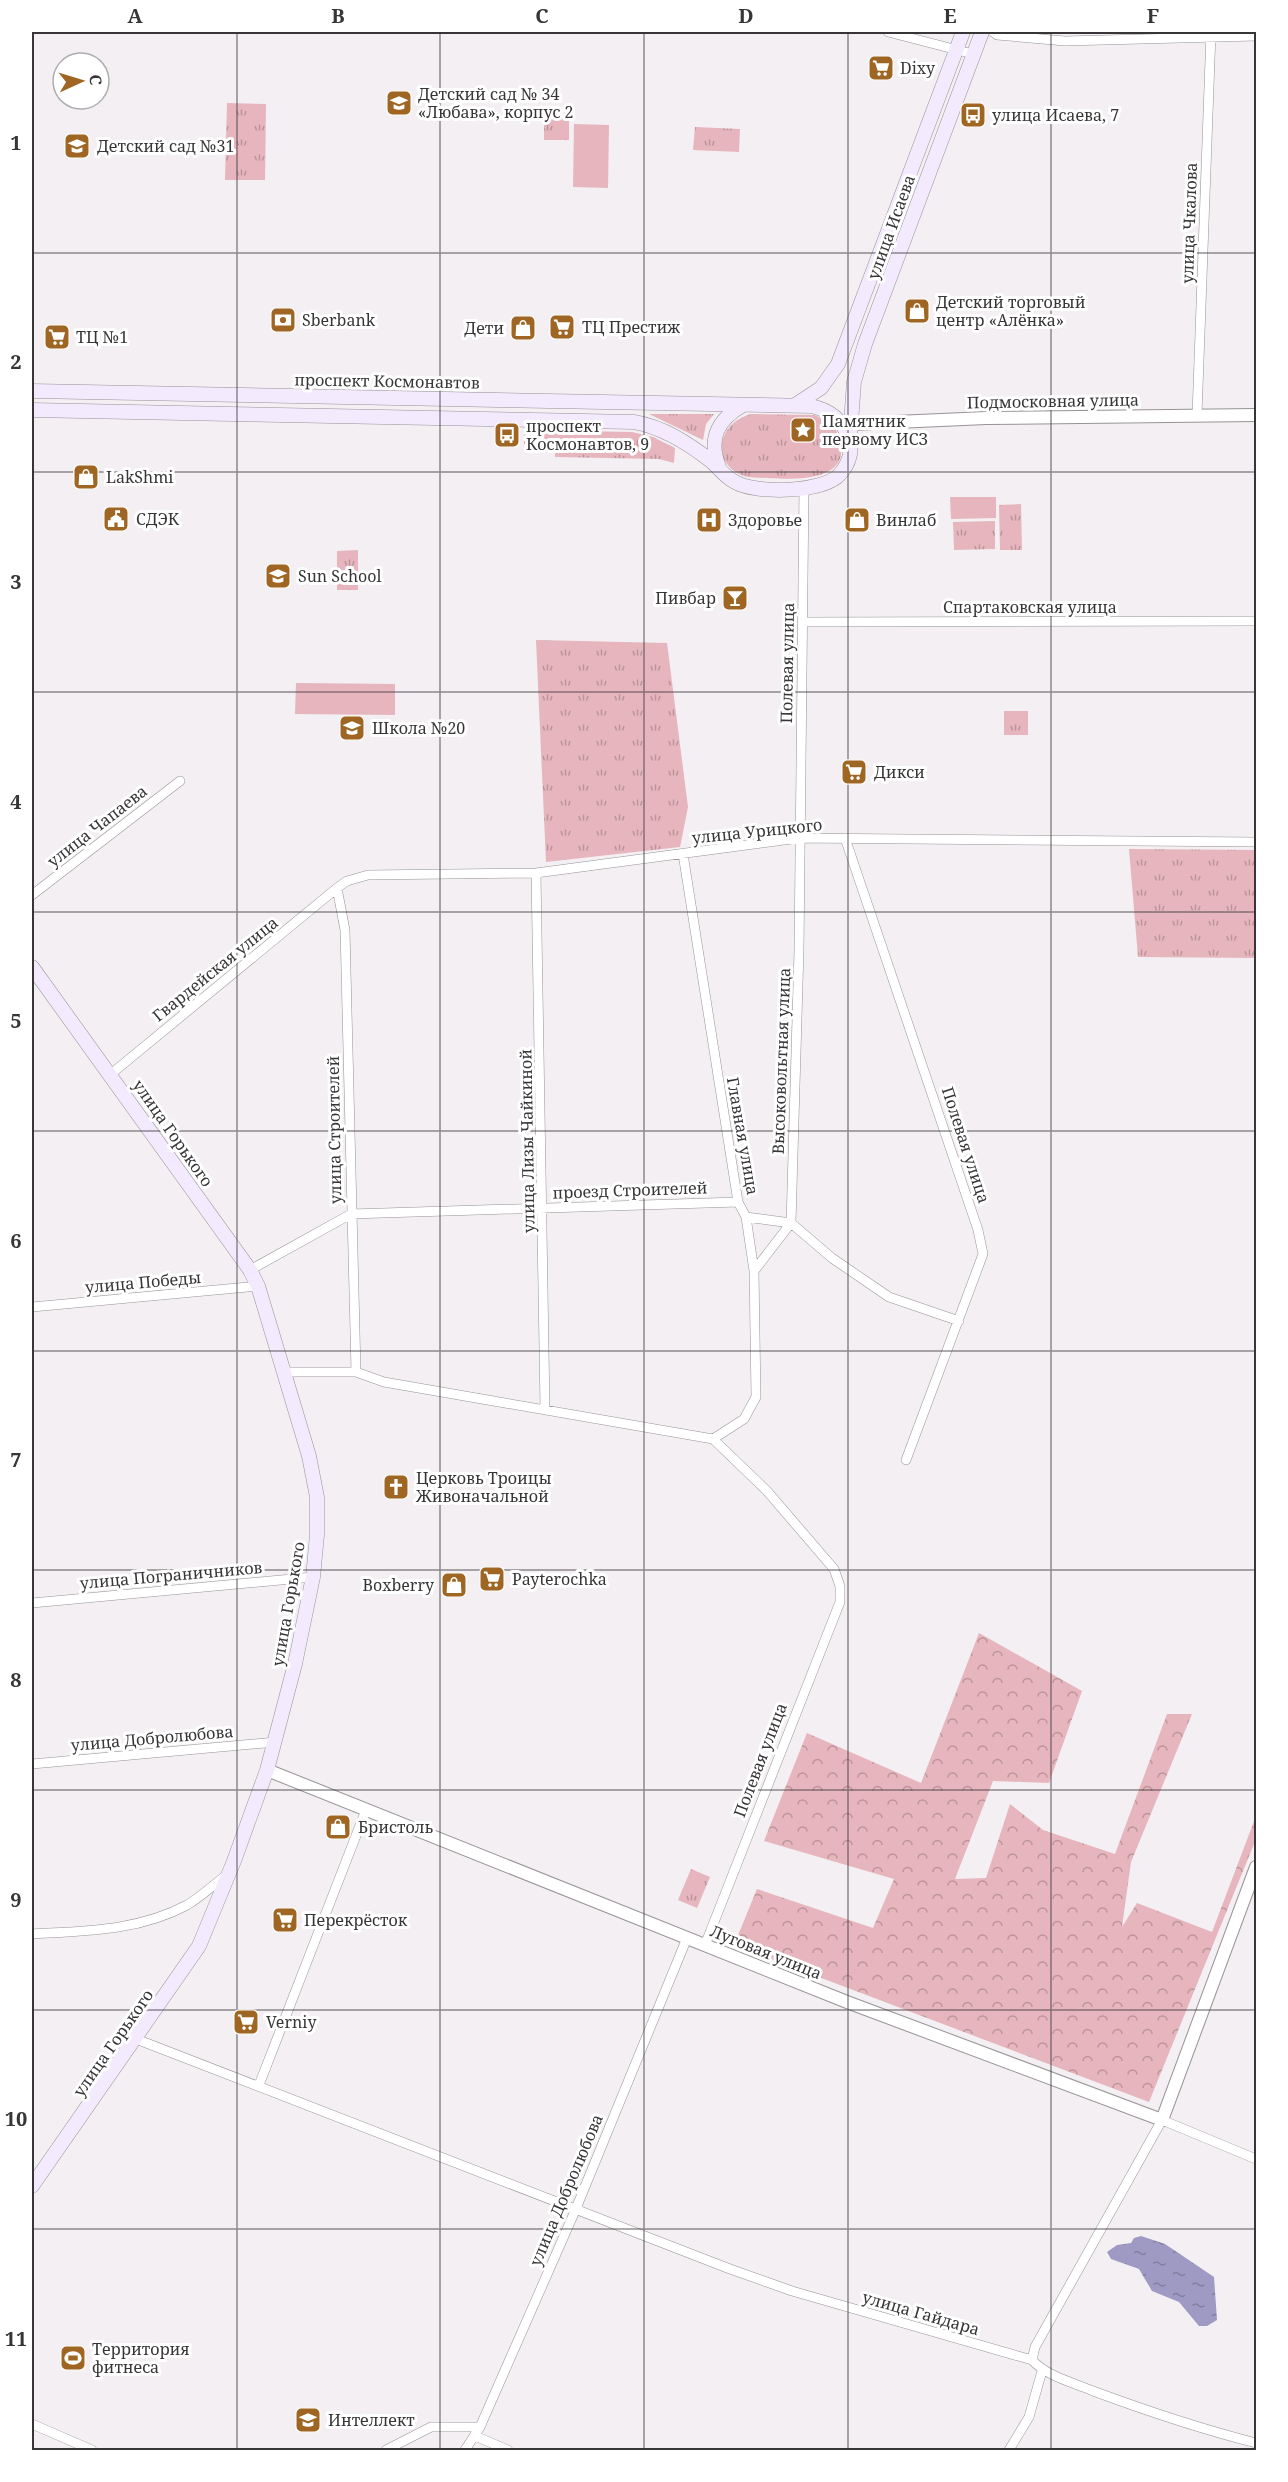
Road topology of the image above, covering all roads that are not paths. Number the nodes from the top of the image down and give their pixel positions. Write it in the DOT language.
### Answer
graph roads {
  1 [pos="888,32"];
  2 [pos="963,32"];
  3 [pos="982,32"];
  4 [pos="993,32"];
  5 [pos="1211,34"];
  6 [pos="1257,36"];
  7 [pos="957,49"];
  8 [pos="974,54"];
  9 [pos="32,391"];
  10 [pos="743,405"];
  11 [pos="794,405"];
  12 [pos="32,410"];
  13 [pos="1197,415"];
  14 [pos="1257,415"];
  15 [pos="851,423"];
  16 [pos="850,438"];
  17 [pos="720,469"];
  18 [pos="804,488"];
  19 [pos="1257,621"];
  20 [pos="803,622"];
  21 [pos="180,781"];
  22 [pos="799,838"];
  23 [pos="845,838"];
  24 [pos="1257,842"];
  25 [pos="683,854"];
  26 [pos="536,873"];
  27 [pos="337,888"];
  28 [pos="32,895"];
  29 [pos="32,967"];
  30 [pos="111,1074"];
  31 [pos="738,1202"];
  32 [pos="543,1208"];
  33 [pos="351,1214"];
  34 [pos="746,1217"];
  35 [pos="791,1223"];
  36 [pos="250,1270"];
  37 [pos="754,1272"];
  38 [pos="258,1286"];
  39 [pos="32,1307"];
  40 [pos="958,1321"];
  41 [pos="285,1372"];
  42 [pos="356,1372"];
  43 [pos="544,1408"];
  44 [pos="713,1439"];
  45 [pos="906,1460"];
  46 [pos="312,1577"];
  47 [pos="32,1603"];
  48 [pos="276,1742"];
  49 [pos="32,1764"];
  50 [pos="267,1770"];
  51 [pos="366,1810"];
  52 [pos="1257,1867"];
  53 [pos="230,1872"];
  54 [pos="32,1934"];
  55 [pos="687,1938"];
  56 [pos="705,1945"];
  57 [pos="136,2039"];
  58 [pos="259,2085"];
  59 [pos="1162,2120"];
  60 [pos="1257,2159"];
  61 [pos="32,2186"];
  62 [pos="575,2211"];
  63 [pos="1032,2360"];
  64 [pos="1042,2371"];
  65 [pos="32,2424"];
  66 [pos="480,2427"];
  67 [pos="475,2436"];
  68 [pos="1257,2443"];
  69 [pos="92,2451"];
  70 [pos="386,2451"];
  71 [pos="465,2451"];
  72 [pos="508,2451"];
  73 [pos="1009,2451"];
  1 -- 7 [label="street"];
  2 -- 7 [label="main road, улица Исаева"];
  3 -- 8 [label="main road, улица Исаева"];
  4 -- 5 [label="street"];
  5 -- 6 [label="street"];
  5 -- 13 [label="street, улица Чкалова"];
  7 -- 8 [label="street"];
  7 -- 11 [label="main road, улица Исаева"];
  8 -- 15 [label="main road, улица Исаева"];
  9 -- 10 [label="main road, проспект Космонавтов"];
  10 -- 11 [label="main road, проспект Космонавтов"];
  10 -- 17 [label="main road"];
  11 -- 16 [label="main road, проспект Космонавтов"];
  12 -- 17 [label="main road"];
  13 -- 14 [label="street, Подмосковная улица"];
  13 -- 15 [label="street, Подмосковная улица"];
  15 -- 16 [label="main road, улица Исаева"];
  16 -- 18 [label="main road"];
  17 -- 18 [label="main road"];
  18 -- 20 [label="street, Полевая улица"];
  19 -- 20 [label="street, Спартаковская улица"];
  20 -- 22 [label="street, Полевая улица"];
  21 -- 28 [label="street, улица Чапаева"];
  22 -- 23 [label="street, улица Урицкого"];
  22 -- 25 [label="street, улица Урицкого"];
  22 -- 35 [label="street, Высоковольтная улица"];
  23 -- 24 [label="street, улица Урицкого"];
  23 -- 40 [label="street, Полевая улица"];
  25 -- 26 [label="street, улица Урицкого"];
  25 -- 31 [label="street, Главная улица"];
  26 -- 27 [label="street, улица Урицкого"];
  26 -- 32 [label="street, улица Лизы Чайкиной"];
  27 -- 30 [label="street, Гвардейская улица"];
  27 -- 33 [label="street, улица Строителей"];
  29 -- 30 [label="main road, улица Горького"];
  30 -- 36 [label="main road, улица Горького"];
  31 -- 32 [label="street, проезд Строителей"];
  31 -- 34 [label="street, Главная улица"];
  32 -- 33 [label="street, проезд Строителей"];
  32 -- 43 [label="street, улица Лизы Чайкиной"];
  33 -- 36 [label="street, проезд Строителей"];
  33 -- 42 [label="street, улица Строителей"];
  34 -- 35 [label="street"];
  34 -- 37 [label="street, Главная улица"];
  35 -- 37 [label="street"];
  35 -- 40 [label="street"];
  36 -- 38 [label="main road, улица Горького"];
  37 -- 44 [label="street, Главная улица"];
  38 -- 39 [label="street, улица Победы"];
  38 -- 41 [label="main road, улица Горького"];
  40 -- 45 [label="street, Полевая улица"];
  41 -- 42 [label="street"];
  41 -- 46 [label="main road, улица Горького"];
  42 -- 43 [label="street"];
  43 -- 44 [label="street"];
  44 -- 56 [label="street, Полевая улица"];
  46 -- 47 [label="street, улица Пограничников"];
  46 -- 48 [label="main road, улица Горького"];
  48 -- 49 [label="street, улица Добролюбова"];
  48 -- 50 [label="main road, улица Горького"];
  50 -- 51 [label="street, Луговая улица"];
  50 -- 53 [label="main road, улица Горького"];
  51 -- 55 [label="street, Луговая улица"];
  51 -- 58 [label="street"];
  52 -- 59 [label="street"];
  53 -- 54 [label="street"];
  53 -- 57 [label="main road, улица Горького"];
  55 -- 56 [label="street, Луговая улица"];
  55 -- 62 [label="street, улица Добролюбова"];
  56 -- 59 [label="street, Луговая улица"];
  57 -- 58 [label="street, улица Гайдара"];
  57 -- 61 [label="main road, улица Горького"];
  58 -- 62 [label="street, улица Гайдара"];
  59 -- 60 [label="street, Луговая улица"];
  59 -- 63 [label="street"];
  62 -- 63 [label="street, улица Гайдара"];
  62 -- 66 [label="street, улица Добролюбова"];
  63 -- 64 [label="street"];
  64 -- 68 [label="street"];
  64 -- 73 [label="street"];
  65 -- 69 [label="street"];
  66 -- 67 [label="street, улица Добролюбова"];
  66 -- 70 [label="street"];
  67 -- 71 [label="street, улица Добролюбова"];
  67 -- 72 [label="street"];
}
